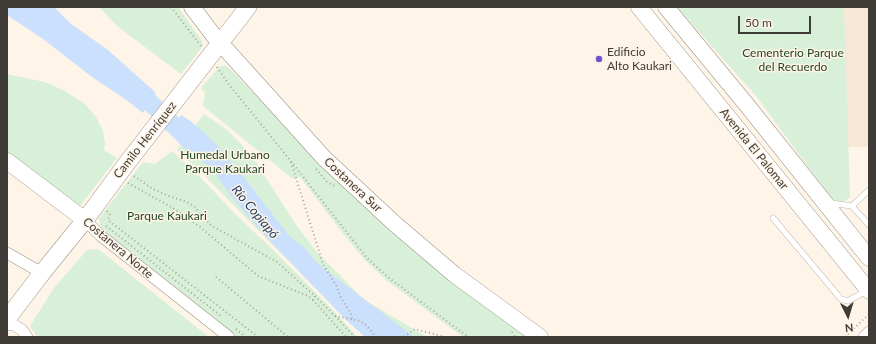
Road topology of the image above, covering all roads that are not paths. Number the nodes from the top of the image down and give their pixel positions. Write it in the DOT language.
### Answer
graph roads {
  1 [pos="192,7"];
  2 [pos="248,7"];
  3 [pos="639,7"];
  4 [pos="666,7"];
  5 [pos="220,44"];
  6 [pos="7,161"];
  7 [pos="869,190"];
  8 [pos="792,196"];
  9 [pos="822,200"];
  10 [pos="852,206"];
  11 [pos="773,218"];
  12 [pos="85,220"];
  13 [pos="869,225"];
  14 [pos="7,253"];
  15 [pos="869,258"];
  16 [pos="42,273"];
  17 [pos="868,290"];
  18 [pos="7,307"];
  19 [pos="7,319"];
  20 [pos="7,325"];
  21 [pos="869,332"];
  22 [pos="27,337"];
  23 [pos="229,337"];
  24 [pos="540,337"];
  25 [pos="864,337"];
  1 -- 5 [label="street, Costanera Sur"];
  2 -- 5 [label="main road, Camilo Henríquez"];
  3 -- 8 [label="street, Avenida El Palomar"];
  4 -- 9 [label="street, Avenida El Palomar"];
  5 -- 12 [label="main road, Camilo Henríquez"];
  5 -- 24 [label="street, Costanera Sur"];
  6 -- 12 [label="street, Costanera Norte"];
  7 -- 10 [label="lane"];
  8 -- 9 [label="street"];
  8 -- 17 [label="street, Avenida El Palomar"];
  9 -- 10 [label="lane"];
  9 -- 15 [label="street, Avenida El Palomar"];
  10 -- 13 [label="lane"];
  11 -- 17 [label="lane"];
  12 -- 16 [label="main road, Camilo Henríquez"];
  12 -- 23 [label="street, Costanera Norte"];
  14 -- 16 [label="street"];
  16 -- 18 [label="main road, Camilo Henríquez"];
  16 -- 19 [label="main road, Camilo Henríquez"];
  20 -- 22 [label="street"];
  21 -- 25 [label="street"];
}
